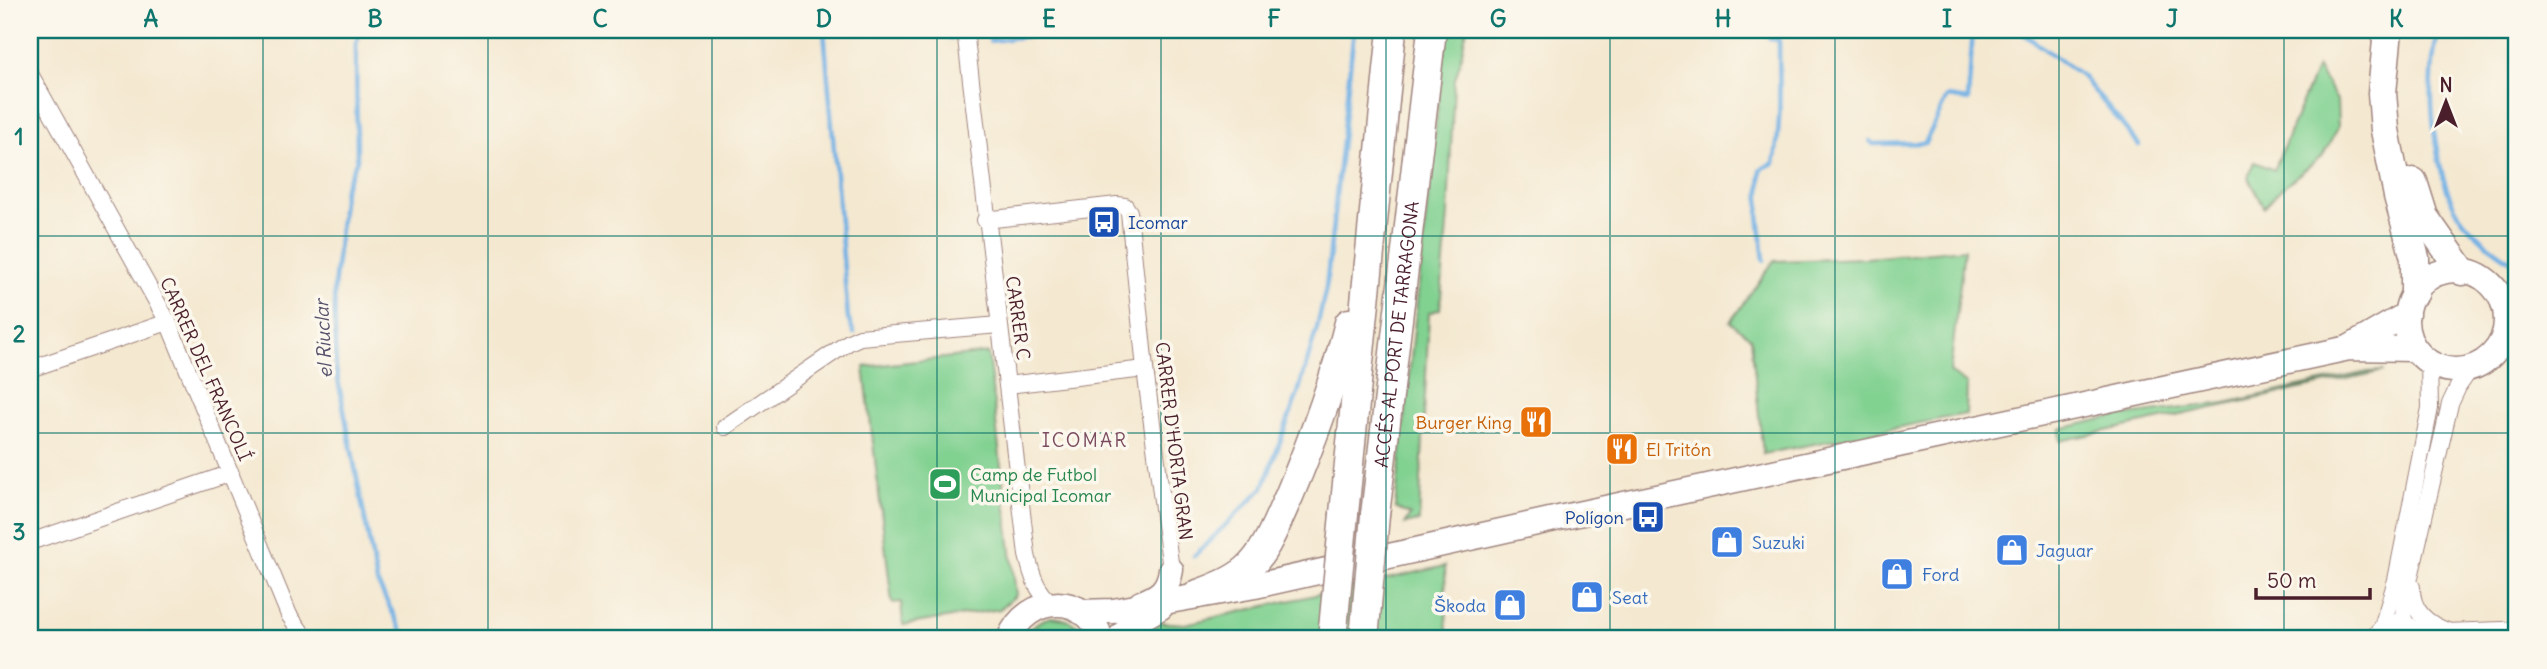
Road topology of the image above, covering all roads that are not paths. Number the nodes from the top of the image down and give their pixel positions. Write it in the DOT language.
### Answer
graph roads {
  1 [pos="965,30"];
  2 [pos="1392,30"];
  3 [pos="1432,30"];
  4 [pos="2388,30"];
  5 [pos="2408,30"];
  6 [pos="30,74"];
  7 [pos="45,100"];
  8 [pos="30,109"];
  9 [pos="1379,169"];
  10 [pos="985,219"];
  11 [pos="2462,271"];
  12 [pos="2492,285"];
  13 [pos="2517,293"];
  14 [pos="2411,303"];
  15 [pos="168,322"];
  16 [pos="999,325"];
  17 [pos="2510,334"];
  18 [pos="2349,348"];
  19 [pos="2422,355"];
  20 [pos="2471,368"];
  21 [pos="30,369"];
  22 [pos="1145,369"];
  23 [pos="1007,385"];
  24 [pos="726,427"];
  25 [pos="231,473"];
  26 [pos="30,542"];
  27 [pos="2413,564"];
  28 [pos="1171,570"];
  29 [pos="1186,597"];
  30 [pos="1052,604"];
  31 [pos="1135,606"];
  32 [pos="1081,612"];
  33 [pos="289,615"];
  34 [pos="1011,633"];
  35 [pos="2412,633"];
  36 [pos="2517,633"];
  37 [pos="2459,636"];
  38 [pos="2377,638"];
  39 [pos="289,639"];
  40 [pos="306,639"];
  41 [pos="988,639"];
  42 [pos="1101,639"];
  43 [pos="1118,639"];
  44 [pos="1332,639"];
  45 [pos="1364,639"];
  1 -- 10 [label="street, CARRER C"];
  2 -- 9 [label="highway, ACCÉS AL PORT DE TARRAGONA"];
  3 -- 45 [label="highway, ACCÉS AL PORT DE TARRAGONA, bridge"];
  4 -- 14 [label="highway"];
  5 -- 11 [label="highway"];
  6 -- 7 [label="street, CARRER DEL FRANCOLÍ"];
  7 -- 8 [label="street"];
  7 -- 15 [label="street, CARRER DEL FRANCOLÍ"];
  9 -- 29 [label="highway"];
  9 -- 44 [label="highway, ACCÉS AL PORT DE TARRAGONA, bridge"];
  10 -- 16 [label="street, CARRER C"];
  10 -- 22 [label="street, CARRER D'HORTA GRAN"];
  11 -- 12 [label="main road"];
  11 -- 14 [label="main road"];
  12 -- 13 [label="main road"];
  12 -- 17 [label="main road"];
  14 -- 18 [label="main road"];
  14 -- 19 [label="main road"];
  15 -- 21 [label="street"];
  15 -- 25 [label="street, CARRER DEL FRANCOLÍ"];
  16 -- 23 [label="street, CARRER C"];
  16 -- 24 [label="street"];
  17 -- 20 [label="main road"];
  18 -- 19 [label="main road"];
  18 -- 29 [label="main road"];
  19 -- 20 [label="main road"];
  19 -- 38 [label="street"];
  20 -- 27 [label="street"];
  22 -- 23 [label="street"];
  22 -- 28 [label="street, CARRER D'HORTA GRAN"];
  23 -- 30 [label="street, CARRER C"];
  25 -- 26 [label="street"];
  25 -- 33 [label="street, CARRER DEL FRANCOLÍ"];
  27 -- 35 [label="street"];
  27 -- 37 [label="street"];
  28 -- 31 [label="main road"];
  29 -- 31 [label="main road"];
  29 -- 43 [label="main road"];
  30 -- 32 [label="main road"];
  30 -- 34 [label="main road"];
  31 -- 32 [label="main road"];
  32 -- 42 [label="main road"];
  33 -- 39 [label="street, CARRER DEL FRANCOLÍ"];
  33 -- 40 [label="street, CARRER DEL FRANCOLÍ"];
  34 -- 41 [label="main road"];
  35 -- 37 [label="street"];
  35 -- 38 [label="street"];
  36 -- 37 [label="street"];
}
